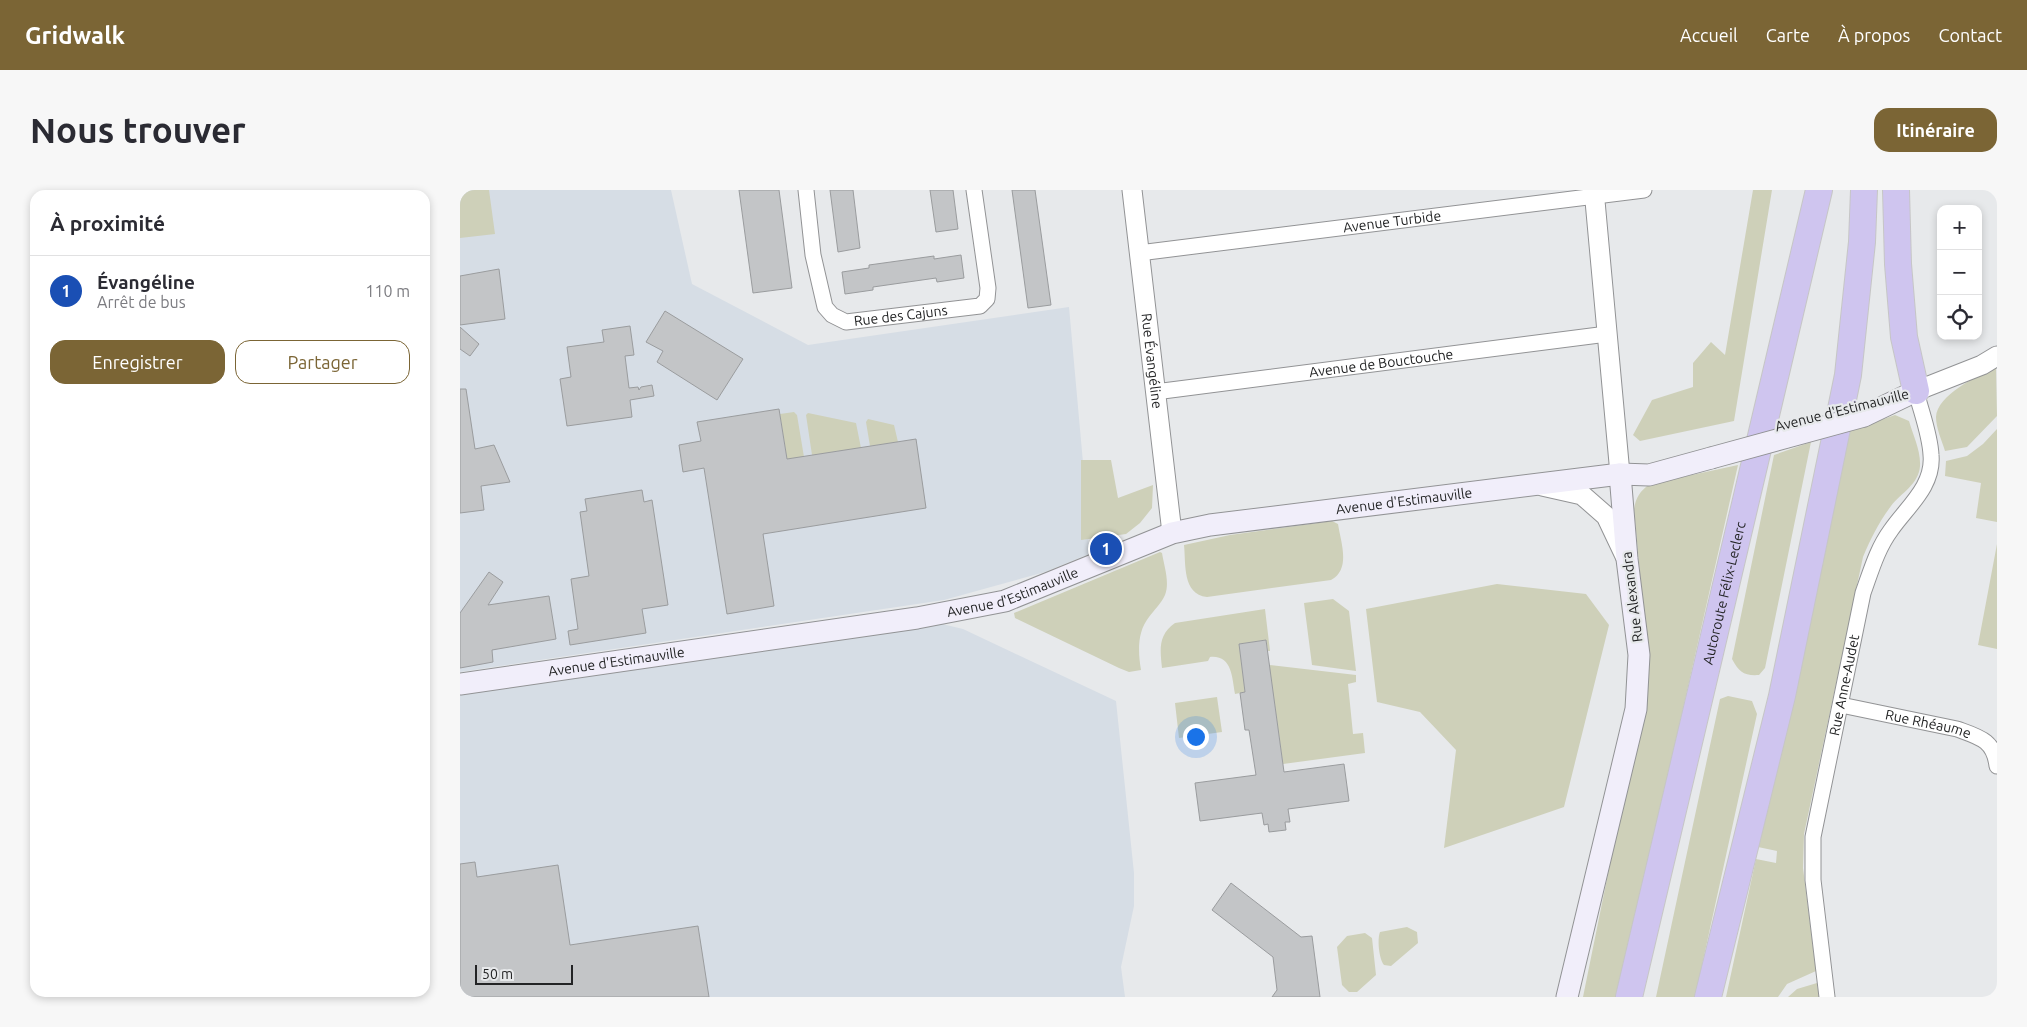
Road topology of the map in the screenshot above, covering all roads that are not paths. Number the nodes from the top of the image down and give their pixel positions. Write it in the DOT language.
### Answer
graph roads {
  1 [pos="806,190"];
  2 [pos="974,190"];
  3 [pos="1132,190"];
  4 [pos="1644,190"];
  5 [pos="1819,190"];
  6 [pos="1864,190"];
  7 [pos="1896,190"];
  8 [pos="1594,194"];
  9 [pos="1139,253"];
  10 [pos="1608,334"];
  11 [pos="1997,356"];
  12 [pos="1155,392"];
  13 [pos="1916,392"];
  14 [pos="1620,474"];
  15 [pos="1534,484"];
  16 [pos="1172,533"];
  17 [pos="1627,559"];
  18 [pos="460,684"];
  19 [pos="1841,705"];
  20 [pos="1997,766"];
  21 [pos="1567,997"];
  22 [pos="1629,997"];
  23 [pos="1708,997"];
  24 [pos="1827,997"];
  1 -- 2 [label="street, Rue des Cajuns"];
  3 -- 9 [label="street, Rue Évangéline"];
  4 -- 8 [label="street, Avenue Turbide"];
  5 -- 22 [label="highway, Autoroute Félix-Leclerc"];
  6 -- 23 [label="highway"];
  7 -- 13 [label="highway"];
  8 -- 9 [label="street, Avenue Turbide"];
  8 -- 10 [label="street, Rue Alexandra"];
  9 -- 12 [label="street, Rue Évangéline"];
  10 -- 12 [label="street, Avenue de Bouctouche"];
  10 -- 14 [label="street, Rue Alexandra"];
  11 -- 13 [label="street"];
  12 -- 16 [label="street, Rue Évangéline"];
  13 -- 14 [label="main road, Avenue d'Estimauville"];
  13 -- 19 [label="street, Rue Anne-Audet"];
  14 -- 15 [label="main road, Avenue d'Estimauville"];
  14 -- 17 [label="main road, Rue Alexandra"];
  15 -- 16 [label="main road, Avenue d'Estimauville"];
  15 -- 17 [label="street"];
  16 -- 18 [label="main road, Avenue d'Estimauville"];
  17 -- 21 [label="main road, Rue Alexandra"];
  19 -- 20 [label="street, Rue Rhéaume"];
  19 -- 24 [label="street, Rue Anne-Audet"];
}
